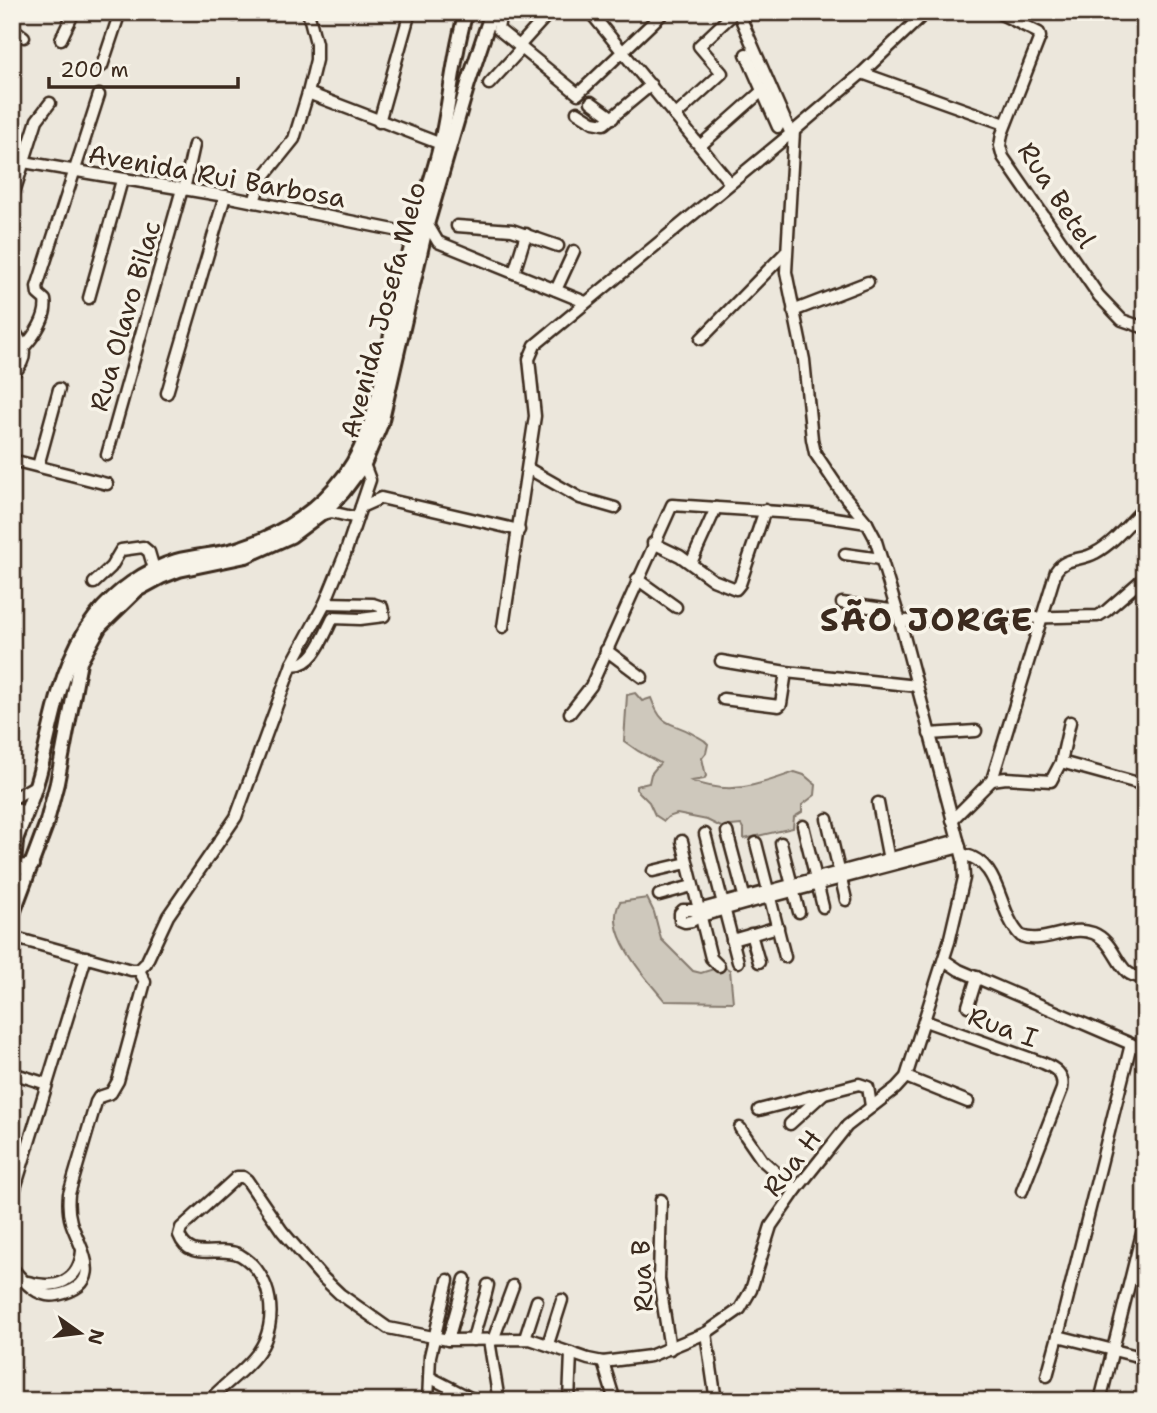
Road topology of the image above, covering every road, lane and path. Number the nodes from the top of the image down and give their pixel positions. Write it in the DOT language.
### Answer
graph roads {
  1 [pos="74,12"];
  2 [pos="120,12"];
  3 [pos="308,12"];
  4 [pos="410,12"];
  5 [pos="492,12"];
  6 [pos="501,12"];
  7 [pos="590,12"];
  8 [pos="664,12"];
  9 [pos="736,12"];
  10 [pos="926,12"];
  11 [pos="997,12"];
  12 [pos="549,13"];
  13 [pos="464,18"];
  14 [pos="12,28"];
  15 [pos="24,37"];
  16 [pos="61,40"];
  17 [pos="520,47"];
  18 [pos="479,50"];
  19 [pos="624,52"];
  20 [pos="746,54"];
  21 [pos="102,66"];
  22 [pos="862,73"];
  23 [pos="489,84"];
  24 [pos="647,89"];
  25 [pos="762,91"];
  26 [pos="309,93"];
  27 [pos="99,95"];
  28 [pos="50,103"];
  29 [pos="675,116"];
  30 [pos="612,118"];
  31 [pos="379,122"];
  32 [pos="1005,124"];
  33 [pos="778,127"];
  34 [pos="792,132"];
  35 [pos="441,144"];
  36 [pos="194,145"];
  37 [pos="700,146"];
  38 [pos="12,160"];
  39 [pos="24,162"];
  40 [pos="73,171"];
  41 [pos="122,180"];
  42 [pos="730,183"];
  43 [pos="183,189"];
  44 [pos="225,196"];
  45 [pos="12,199"];
  46 [pos="254,202"];
  47 [pos="428,225"];
  48 [pos="457,226"];
  49 [pos="414,234"];
  50 [pos="526,234"];
  51 [pos="439,242"];
  52 [pos="558,246"];
  53 [pos="422,247"];
  54 [pos="574,251"];
  55 [pos="786,252"];
  56 [pos="514,273"];
  57 [pos="868,282"];
  58 [pos="556,290"];
  59 [pos="89,298"];
  60 [pos="585,302"];
  61 [pos="793,311"];
  62 [pos="1145,328"];
  63 [pos="12,329"];
  64 [pos="701,339"];
  65 [pos="24,347"];
  66 [pos="12,375"];
  67 [pos="58,389"];
  68 [pos="167,393"];
  69 [pos="107,454"];
  70 [pos="12,460"];
  71 [pos="364,464"];
  72 [pos="38,466"];
  73 [pos="529,469"];
  74 [pos="370,480"];
  75 [pos="107,484"];
  76 [pos="381,498"];
  77 [pos="361,507"];
  78 [pos="1145,507"];
  79 [pos="615,508"];
  80 [pos="716,508"];
  81 [pos="765,510"];
  82 [pos="322,513"];
  83 [pos="357,519"];
  84 [pos="867,523"];
  85 [pos="519,530"];
  86 [pos="653,543"];
  87 [pos="845,554"];
  88 [pos="881,559"];
  89 [pos="691,563"];
  90 [pos="154,569"];
  91 [pos="1145,577"];
  92 [pos="637,579"];
  93 [pos="94,583"];
  94 [pos="325,603"];
  95 [pos="842,603"];
  96 [pos="676,607"];
  97 [pos="898,616"];
  98 [pos="1040,617"];
  99 [pos="503,627"];
  100 [pos="606,650"];
  101 [pos="720,661"];
  102 [pos="292,664"];
  103 [pos="786,671"];
  104 [pos="642,677"];
  105 [pos="916,686"];
  106 [pos="723,699"];
  107 [pos="570,713"];
  108 [pos="1070,722"];
  109 [pos="976,731"];
  110 [pos="929,734"];
  111 [pos="1061,762"];
  112 [pos="992,780"];
  113 [pos="1145,785"];
  114 [pos="35,786"];
  115 [pos="12,799"];
  116 [pos="878,803"];
  117 [pos="12,808"];
  118 [pos="21,815"];
  119 [pos="827,819"];
  120 [pos="952,820"];
  121 [pos="803,826"];
  122 [pos="727,832"];
  123 [pos="705,834"];
  124 [pos="14,840"];
  125 [pos="682,841"];
  126 [pos="756,843"];
  127 [pos="781,843"];
  128 [pos="961,849"];
  129 [pos="893,860"];
  130 [pos="687,863"];
  131 [pos="980,864"];
  132 [pos="32,865"];
  133 [pos="964,870"];
  134 [pos="653,871"];
  135 [pos="840,875"];
  136 [pos="12,881"];
  137 [pos="817,882"];
  138 [pos="692,886"];
  139 [pos="793,888"];
  140 [pos="769,894"];
  141 [pos="659,895"];
  142 [pos="746,900"];
  143 [pos="846,900"];
  144 [pos="722,906"];
  145 [pos="823,907"];
  146 [pos="799,912"];
  147 [pos="699,913"];
  148 [pos="13,915"];
  149 [pos="778,927"];
  150 [pos="751,934"];
  151 [pos="12,937"];
  152 [pos="732,940"];
  153 [pos="86,957"];
  154 [pos="785,957"];
  155 [pos="944,960"];
  156 [pos="738,962"];
  157 [pos="758,962"];
  158 [pos="719,966"];
  159 [pos="139,970"];
  160 [pos="1145,976"];
  161 [pos="977,978"];
  162 [pos="968,1006"];
  163 [pos="925,1021"];
  164 [pos="1130,1044"];
  165 [pos="1145,1050"];
  166 [pos="12,1073"];
  167 [pos="906,1077"];
  168 [pos="47,1084"];
  169 [pos="827,1091"];
  170 [pos="968,1102"];
  171 [pos="871,1106"];
  172 [pos="759,1110"];
  173 [pos="790,1124"];
  174 [pos="740,1128"];
  175 [pos="796,1190"];
  176 [pos="1022,1191"];
  177 [pos="12,1198"];
  178 [pos="661,1200"];
  179 [pos="1145,1221"];
  180 [pos="83,1247"];
  181 [pos="12,1268"];
  182 [pos="465,1279"];
  183 [pos="448,1280"];
  184 [pos="23,1281"];
  185 [pos="63,1281"];
  186 [pos="488,1285"];
  187 [pos="513,1286"];
  188 [pos="69,1292"];
  189 [pos="562,1300"];
  190 [pos="537,1301"];
  191 [pos="706,1332"];
  192 [pos="1058,1336"];
  193 [pos="434,1338"];
  194 [pos="525,1338"];
  195 [pos="448,1340"];
  196 [pos="473,1340"];
  197 [pos="491,1340"];
  198 [pos="548,1344"];
  199 [pos="670,1349"];
  200 [pos="1113,1350"];
  201 [pos="571,1353"];
  202 [pos="1145,1358"];
  203 [pos="603,1362"];
  204 [pos="1047,1376"];
  205 [pos="429,1377"];
  206 [pos="209,1401"];
  207 [pos="428,1401"];
  208 [pos="476,1401"];
  209 [pos="499,1401"];
  210 [pos="569,1401"];
  211 [pos="615,1401"];
  212 [pos="716,1401"];
  213 [pos="1100,1401"];
  1 -- 16 [label="street"];
  2 -- 21 [label="street"];
  3 -- 26 [label="street"];
  4 -- 31 [label="street"];
  5 -- 18 [label="main road, Avenida Josefa Melo"];
  6 -- 17 [label="street"];
  7 -- 19 [label="street"];
  8 -- 19 [label="street"];
  9 -- 29 [label="street"];
  9 -- 34 [label="street"];
  10 -- 22 [label="street"];
  11 -- 32 [label="street, Rua Betel"];
  12 -- 17 [label="street"];
  13 -- 18 [label="main road"];
  13 -- 35 [label="main road, Avenida Josefa Melo"];
  14 -- 15 [label="street"];
  17 -- 19 [label="street"];
  17 -- 23 [label="street"];
  18 -- 47 [label="main road, Avenida Josefa Melo"];
  19 -- 24 [label="street"];
  20 -- 25 [label="street"];
  22 -- 32 [label="street"];
  22 -- 34 [label="street"];
  24 -- 29 [label="street"];
  24 -- 30 [label="street"];
  25 -- 33 [label="street"];
  25 -- 37 [label="street"];
  26 -- 31 [label="street"];
  26 -- 46 [label="street"];
  27 -- 40 [label="street"];
  28 -- 39 [label="street"];
  29 -- 37 [label="street"];
  30 -- 30 [label="street"];
  31 -- 35 [label="street"];
  32 -- 62 [label="street, Rua Betel"];
  34 -- 42 [label="street"];
  34 -- 55 [label="street"];
  35 -- 49 [label="main road, Avenida Josefa Melo"];
  36 -- 43 [label="street, Rua Olavo Bilac"];
  37 -- 42 [label="street"];
  38 -- 39 [label="street, Avenida Rui Barbosa"];
  39 -- 40 [label="street, Avenida Rui Barbosa"];
  39 -- 45 [label="street"];
  40 -- 41 [label="street, Avenida Rui Barbosa"];
  40 -- 65 [label="street"];
  41 -- 43 [label="street, Avenida Rui Barbosa"];
  41 -- 59 [label="street"];
  42 -- 60 [label="street"];
  43 -- 44 [label="street, Avenida Rui Barbosa"];
  43 -- 69 [label="street, Rua Olavo Bilac"];
  44 -- 46 [label="street, Avenida Rui Barbosa"];
  44 -- 68 [label="street"];
  46 -- 49 [label="street, Avenida Rui Barbosa"];
  47 -- 51 [label="street"];
  47 -- 53 [label="main road, Avenida Josefa Melo"];
  48 -- 50 [label="street"];
  49 -- 90 [label="main road, Avenida Josefa Melo"];
  50 -- 52 [label="street"];
  50 -- 56 [label="street"];
  51 -- 53 [label="street"];
  51 -- 56 [label="street"];
  53 -- 71 [label="main road, Avenida Josefa Melo"];
  54 -- 58 [label="street"];
  55 -- 61 [label="street"];
  55 -- 64 [label="street"];
  56 -- 58 [label="street"];
  57 -- 61 [label="street"];
  58 -- 60 [label="street"];
  60 -- 73 [label="street"];
  61 -- 84 [label="street"];
  63 -- 65 [label="street"];
  65 -- 66 [label="street"];
  67 -- 72 [label="street"];
  70 -- 72 [label="street"];
  71 -- 74 [label="street"];
  71 -- 82 [label="main road, Avenida Josefa Melo"];
  72 -- 75 [label="street"];
  73 -- 79 [label="street"];
  73 -- 85 [label="street"];
  74 -- 76 [label="street"];
  74 -- 77 [label="street"];
  76 -- 77 [label="street"];
  76 -- 85 [label="street"];
  77 -- 83 [label="street"];
  78 -- 98 [label="street"];
  80 -- 81 [label="street"];
  80 -- 86 [label="street"];
  80 -- 89 [label="street"];
  81 -- 84 [label="street"];
  81 -- 89 [label="street"];
  82 -- 83 [label="street"];
  82 -- 132 [label="main road, Avenida Josefa Melo"];
  83 -- 94 [label="street"];
  84 -- 88 [label="street"];
  85 -- 99 [label="street"];
  86 -- 89 [label="street"];
  86 -- 92 [label="street"];
  87 -- 88 [label="street"];
  88 -- 97 [label="street"];
  90 -- 93 [label="street"];
  90 -- 114 [label="main road, Avenida Josefa Melo"];
  91 -- 98 [label="street"];
  92 -- 96 [label="street"];
  92 -- 100 [label="street"];
  94 -- 102 [label="street"];
  94 -- 102 [label="street"];
  95 -- 97 [label="street"];
  97 -- 98 [label="street"];
  97 -- 105 [label="street"];
  98 -- 112 [label="street"];
  100 -- 104 [label="street"];
  100 -- 107 [label="street"];
  101 -- 103 [label="street"];
  102 -- 159 [label="street"];
  103 -- 105 [label="street"];
  103 -- 106 [label="street"];
  105 -- 110 [label="street"];
  108 -- 111 [label="street"];
  109 -- 110 [label="street"];
  110 -- 120 [label="street"];
  111 -- 112 [label="street"];
  111 -- 113 [label="street"];
  112 -- 120 [label="street"];
  114 -- 115 [label="street"];
  114 -- 118 [label="main road, Avenida Josefa Melo"];
  116 -- 129 [label="street"];
  117 -- 118 [label="street"];
  118 -- 124 [label="main road, Avenida Josefa Melo"];
  119 -- 135 [label="street"];
  120 -- 128 [label="street"];
  121 -- 137 [label="street"];
  122 -- 142 [label="street"];
  123 -- 144 [label="street"];
  124 -- 132 [label="main road"];
  125 -- 130 [label="street"];
  126 -- 140 [label="street"];
  127 -- 139 [label="street"];
  128 -- 129 [label="street"];
  128 -- 131 [label="street"];
  128 -- 133 [label="street"];
  129 -- 135 [label="street"];
  130 -- 134 [label="street"];
  130 -- 138 [label="street"];
  131 -- 133 [label="street"];
  131 -- 160 [label="street"];
  132 -- 148 [label="main road, Avenida Josefa Melo"];
  133 -- 155 [label="street"];
  135 -- 137 [label="street"];
  135 -- 143 [label="street"];
  136 -- 148 [label="main road"];
  137 -- 139 [label="street"];
  137 -- 145 [label="street"];
  138 -- 141 [label="street"];
  138 -- 147 [label="street"];
  139 -- 140 [label="street"];
  139 -- 146 [label="street"];
  140 -- 142 [label="street"];
  140 -- 149 [label="street"];
  142 -- 144 [label="street"];
  144 -- 147 [label="street"];
  144 -- 152 [label="street"];
  147 -- 158 [label="street"];
  149 -- 150 [label="street"];
  149 -- 154 [label="street"];
  150 -- 152 [label="street"];
  150 -- 157 [label="street"];
  151 -- 153 [label="street"];
  152 -- 156 [label="street"];
  153 -- 159 [label="street"];
  153 -- 168 [label="street"];
  155 -- 161 [label="street"];
  155 -- 163 [label="street"];
  159 -- 180 [label="street"];
  161 -- 162 [label="street"];
  161 -- 164 [label="street"];
  163 -- 167 [label="street"];
  163 -- 176 [label="street, Rua I"];
  164 -- 165 [label="street"];
  164 -- 192 [label="street"];
  166 -- 168 [label="street"];
  167 -- 170 [label="street"];
  167 -- 171 [label="street, Rua H"];
  168 -- 177 [label="street"];
  169 -- 171 [label="street"];
  169 -- 172 [label="street"];
  169 -- 173 [label="street"];
  171 -- 175 [label="street, Rua H"];
  174 -- 175 [label="street"];
  175 -- 191 [label="street, Rua H"];
  178 -- 199 [label="street, Rua B"];
  179 -- 200 [label="street"];
  180 -- 185 [label="street"];
  180 -- 188 [label="street"];
  181 -- 184 [label="street"];
  182 -- 195 [label="street"];
  183 -- 193 [label="street"];
  184 -- 185 [label="street"];
  184 -- 188 [label="street"];
  185 -- 188 [label="street"];
  186 -- 196 [label="street"];
  187 -- 197 [label="street"];
  189 -- 198 [label="street"];
  190 -- 194 [label="street"];
  191 -- 199 [label="street, Rua H"];
  191 -- 212 [label="street"];
  192 -- 200 [label="street"];
  192 -- 204 [label="street"];
  193 -- 195 [label="street"];
  193 -- 205 [label="street"];
  193 -- 206 [label="street"];
  194 -- 197 [label="street"];
  194 -- 198 [label="street"];
  195 -- 196 [label="street"];
  196 -- 197 [label="street"];
  197 -- 209 [label="street"];
  198 -- 201 [label="street"];
  199 -- 203 [label="street, Rua H"];
  200 -- 202 [label="street"];
  200 -- 213 [label="street"];
  201 -- 203 [label="street"];
  201 -- 210 [label="street"];
  203 -- 211 [label="street"];
  205 -- 207 [label="street"];
  205 -- 208 [label="street"];
}
